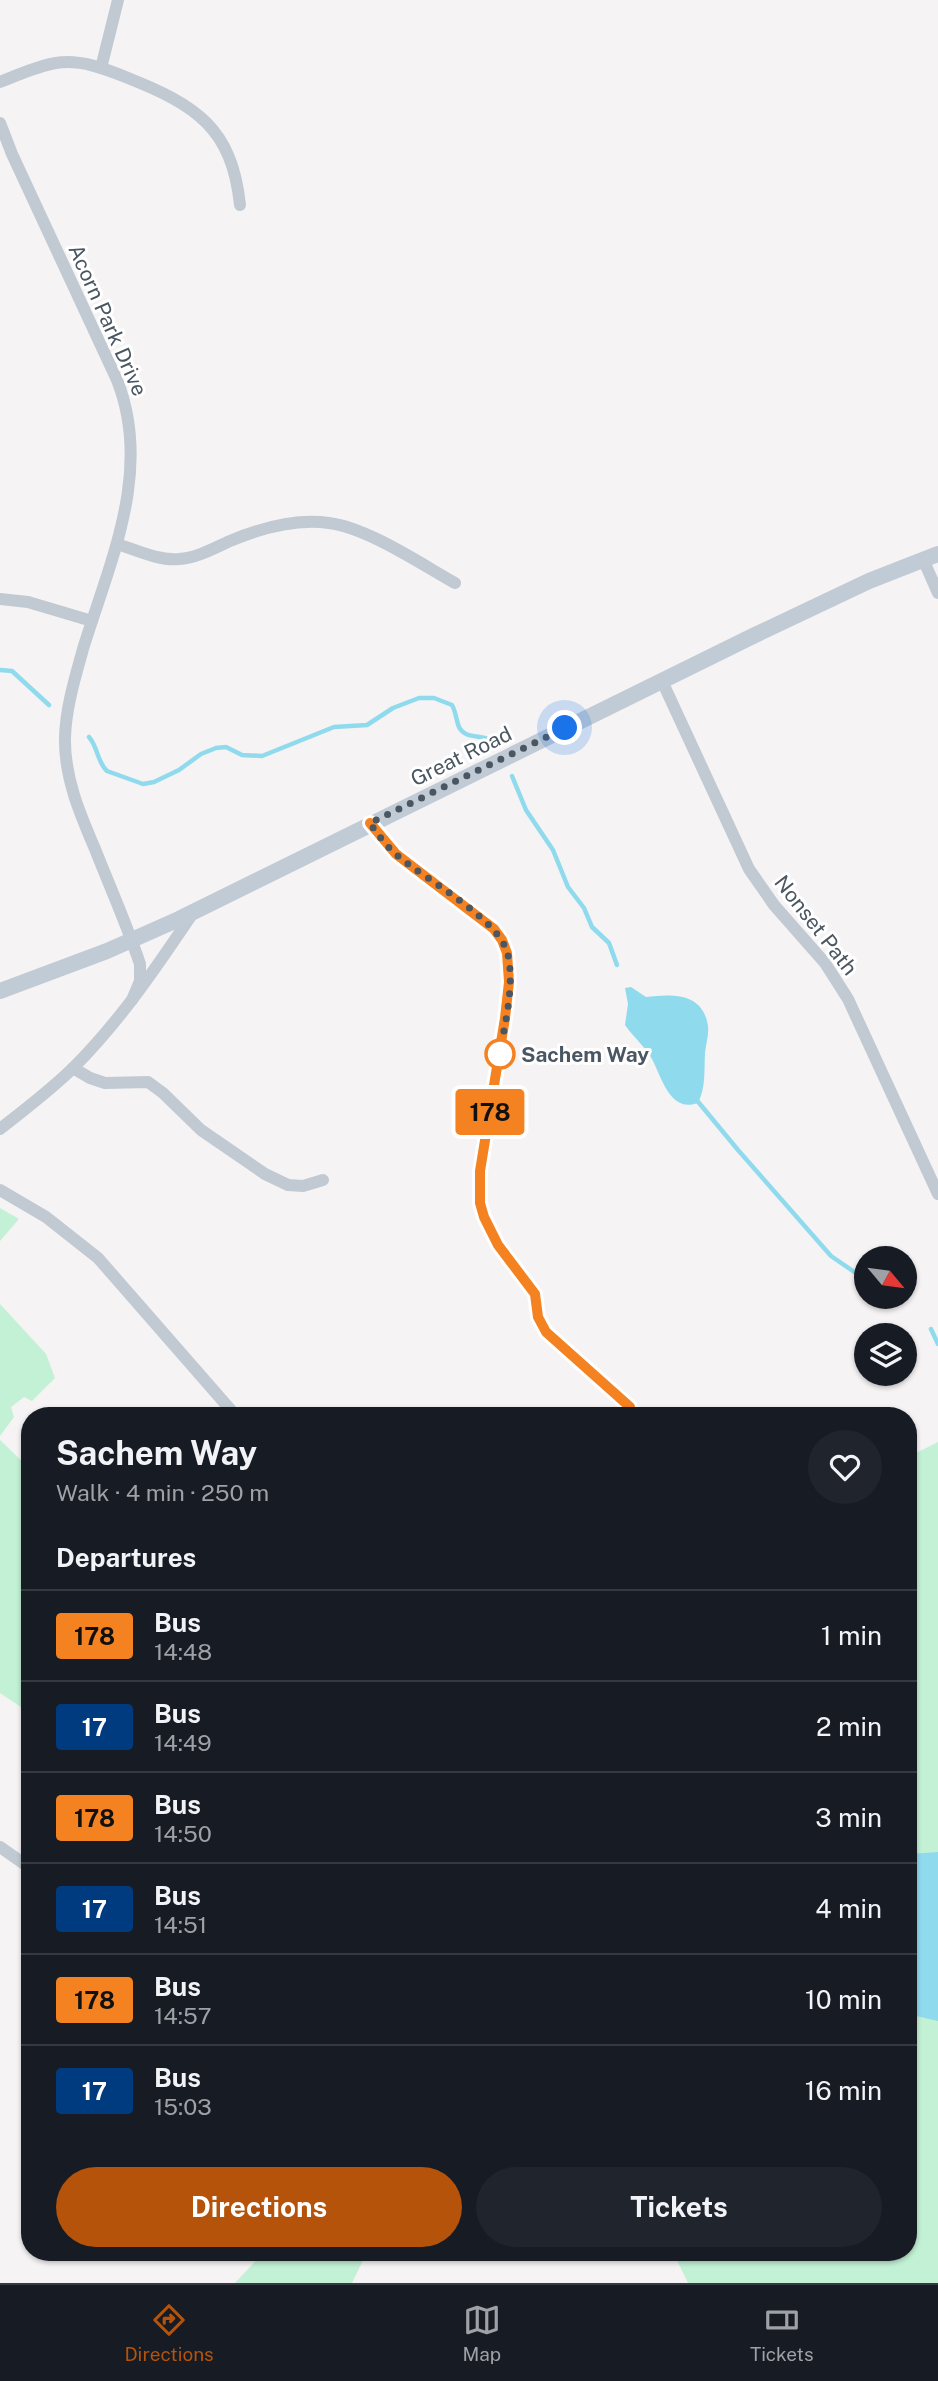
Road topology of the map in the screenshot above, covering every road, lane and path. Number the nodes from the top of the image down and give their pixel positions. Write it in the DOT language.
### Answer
graph roads {
  1 [pos="118,0"];
  2 [pos="100,68"];
  3 [pos="0,82"];
  4 [pos="0,123"];
  5 [pos="240,205"];
  6 [pos="117,544"];
  7 [pos="930,556"];
  8 [pos="455,583"];
  9 [pos="938,593"];
  10 [pos="0,599"];
  11 [pos="92,621"];
  12 [pos="662,681"];
  13 [pos="370,823"];
  14 [pos="196,910"];
  15 [pos="132,940"];
  16 [pos="0,991"];
  17 [pos="132,1000"];
  18 [pos="73,1068"];
  19 [pos="0,1129"];
  20 [pos="323,1180"];
  21 [pos="0,1190"];
  22 [pos="938,1194"];
  23 [pos="228,1407"];
  24 [pos="630,1407"];
  25 [pos="0,1847"];
  26 [pos="21,1862"];
  1 -- 2 [label="street"];
  2 -- 3 [label="street"];
  2 -- 5 [label="street"];
  4 -- 6 [label="street, Acorn Park Drive"];
  6 -- 8 [label="street"];
  6 -- 11 [label="street, Acorn Park Drive"];
  7 -- 9 [label="street"];
  7 -- 12 [label="main road, Great Road"];
  10 -- 11 [label="street"];
  11 -- 15 [label="street, Acorn Park Drive"];
  12 -- 13 [label="main road, Great Road"];
  12 -- 22 [label="street, Nonset Path"];
  13 -- 14 [label="main road, Great Road"];
  13 -- 24 [label="street"];
  14 -- 15 [label="main road, Great Road"];
  14 -- 17 [label="street"];
  15 -- 16 [label="main road, Great Road"];
  15 -- 17 [label="street, Acorn Park Drive"];
  17 -- 18 [label="street"];
  18 -- 19 [label="street"];
  18 -- 20 [label="street"];
  21 -- 23 [label="street"];
  25 -- 26 [label="street"];
}
